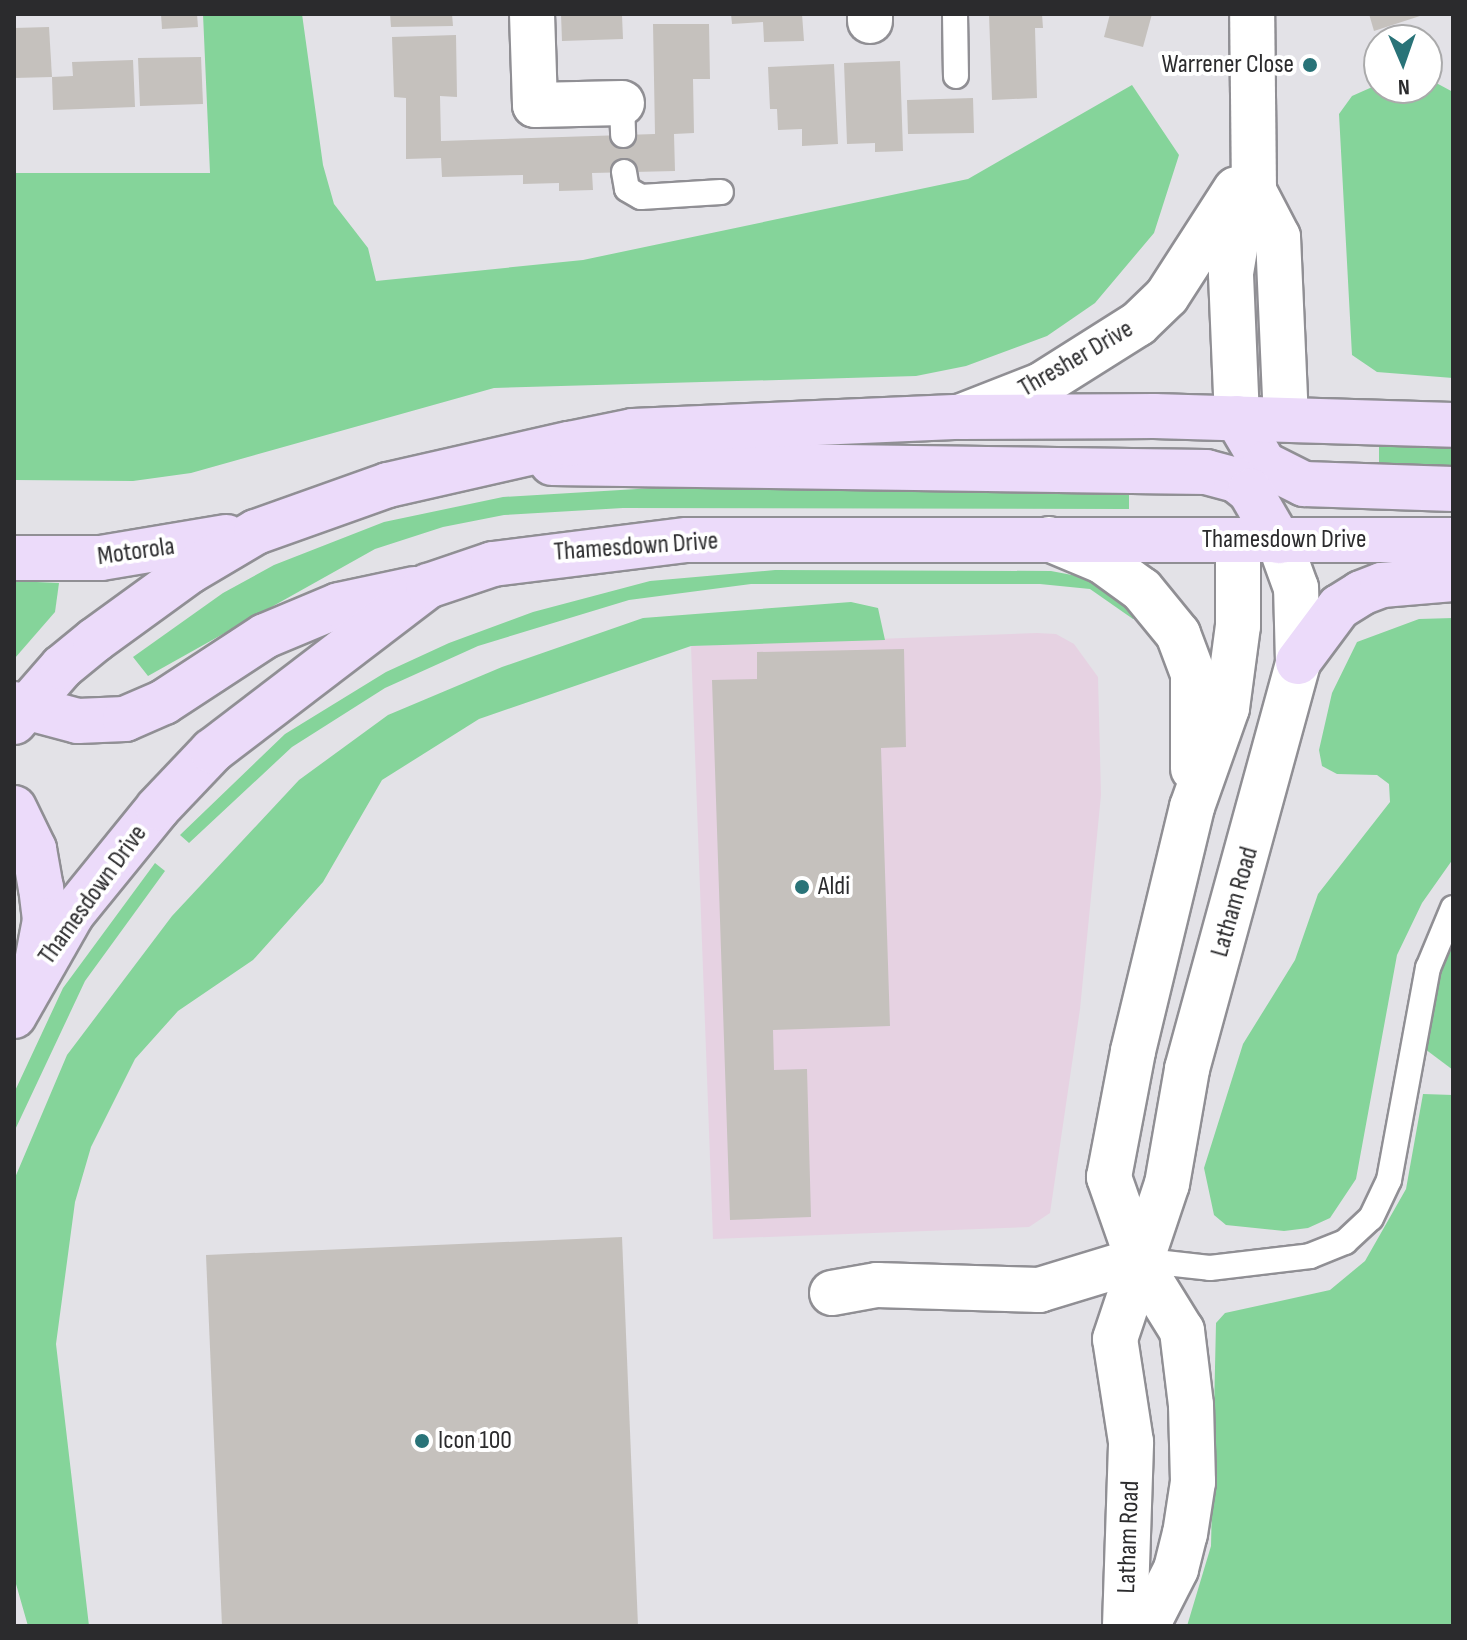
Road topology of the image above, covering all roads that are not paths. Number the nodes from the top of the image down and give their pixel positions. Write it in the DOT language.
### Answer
graph roads {
  1 [pos="532,14"];
  2 [pos="955,14"];
  3 [pos="1252,14"];
  4 [pos="956,76"];
  5 [pos="622,119"];
  6 [pos="624,172"];
  7 [pos="1253,174"];
  8 [pos="721,192"];
  9 [pos="960,417"];
  10 [pos="1237,418"];
  11 [pos="1286,418"];
  12 [pos="1453,425"];
  13 [pos="513,459"];
  14 [pos="1283,475"];
  15 [pos="1236,480"];
  16 [pos="1453,489"];
  17 [pos="256,532"];
  18 [pos="1049,539"];
  19 [pos="1453,540"];
  20 [pos="1259,541"];
  21 [pos="14,558"];
  22 [pos="1453,579"];
  23 [pos="428,586"];
  24 [pos="1298,662"];
  25 [pos="17,712"];
  26 [pos="1192,807"];
  27 [pos="14,808"];
  28 [pos="1453,908"];
  29 [pos="34,976"];
  30 [pos="14,1016"];
  31 [pos="1138,1260"];
  32 [pos="832,1293"];
  33 [pos="1125,1626"];
  34 [pos="1147,1626"];
  1 -- 5 [label="street"];
  2 -- 4 [label="lane"];
  3 -- 7 [label="street"];
  6 -- 8 [label="lane"];
  7 -- 9 [label="street, Thresher Drive"];
  7 -- 10 [label="street"];
  7 -- 11 [label="street"];
  9 -- 10 [label="main road"];
  9 -- 13 [label="main road"];
  10 -- 11 [label="main road"];
  10 -- 14 [label="main road"];
  10 -- 15 [label="main road"];
  11 -- 12 [label="main road"];
  11 -- 14 [label="main road"];
  13 -- 15 [label="main road"];
  13 -- 17 [label="main road"];
  14 -- 16 [label="main road"];
  14 -- 20 [label="main road"];
  15 -- 20 [label="main road"];
  17 -- 21 [label="main road, Motorola"];
  17 -- 25 [label="main road"];
  18 -- 20 [label="main road, Thamesdown Drive"];
  18 -- 23 [label="main road, Thamesdown Drive"];
  18 -- 26 [label="street, Latham Road"];
  19 -- 20 [label="main road, Thamesdown Drive"];
  20 -- 24 [label="street, Latham Road"];
  20 -- 26 [label="street, Latham Road"];
  22 -- 24 [label="main road"];
  23 -- 25 [label="main road"];
  23 -- 29 [label="main road, Thamesdown Drive"];
  24 -- 31 [label="street, Latham Road"];
  26 -- 31 [label="street, Latham Road"];
  27 -- 29 [label="main road"];
  28 -- 31 [label="lane"];
  29 -- 30 [label="main road, Thamesdown Drive"];
  31 -- 32 [label="street"];
  31 -- 33 [label="street, Latham Road"];
  31 -- 34 [label="street, Latham Road"];
}
